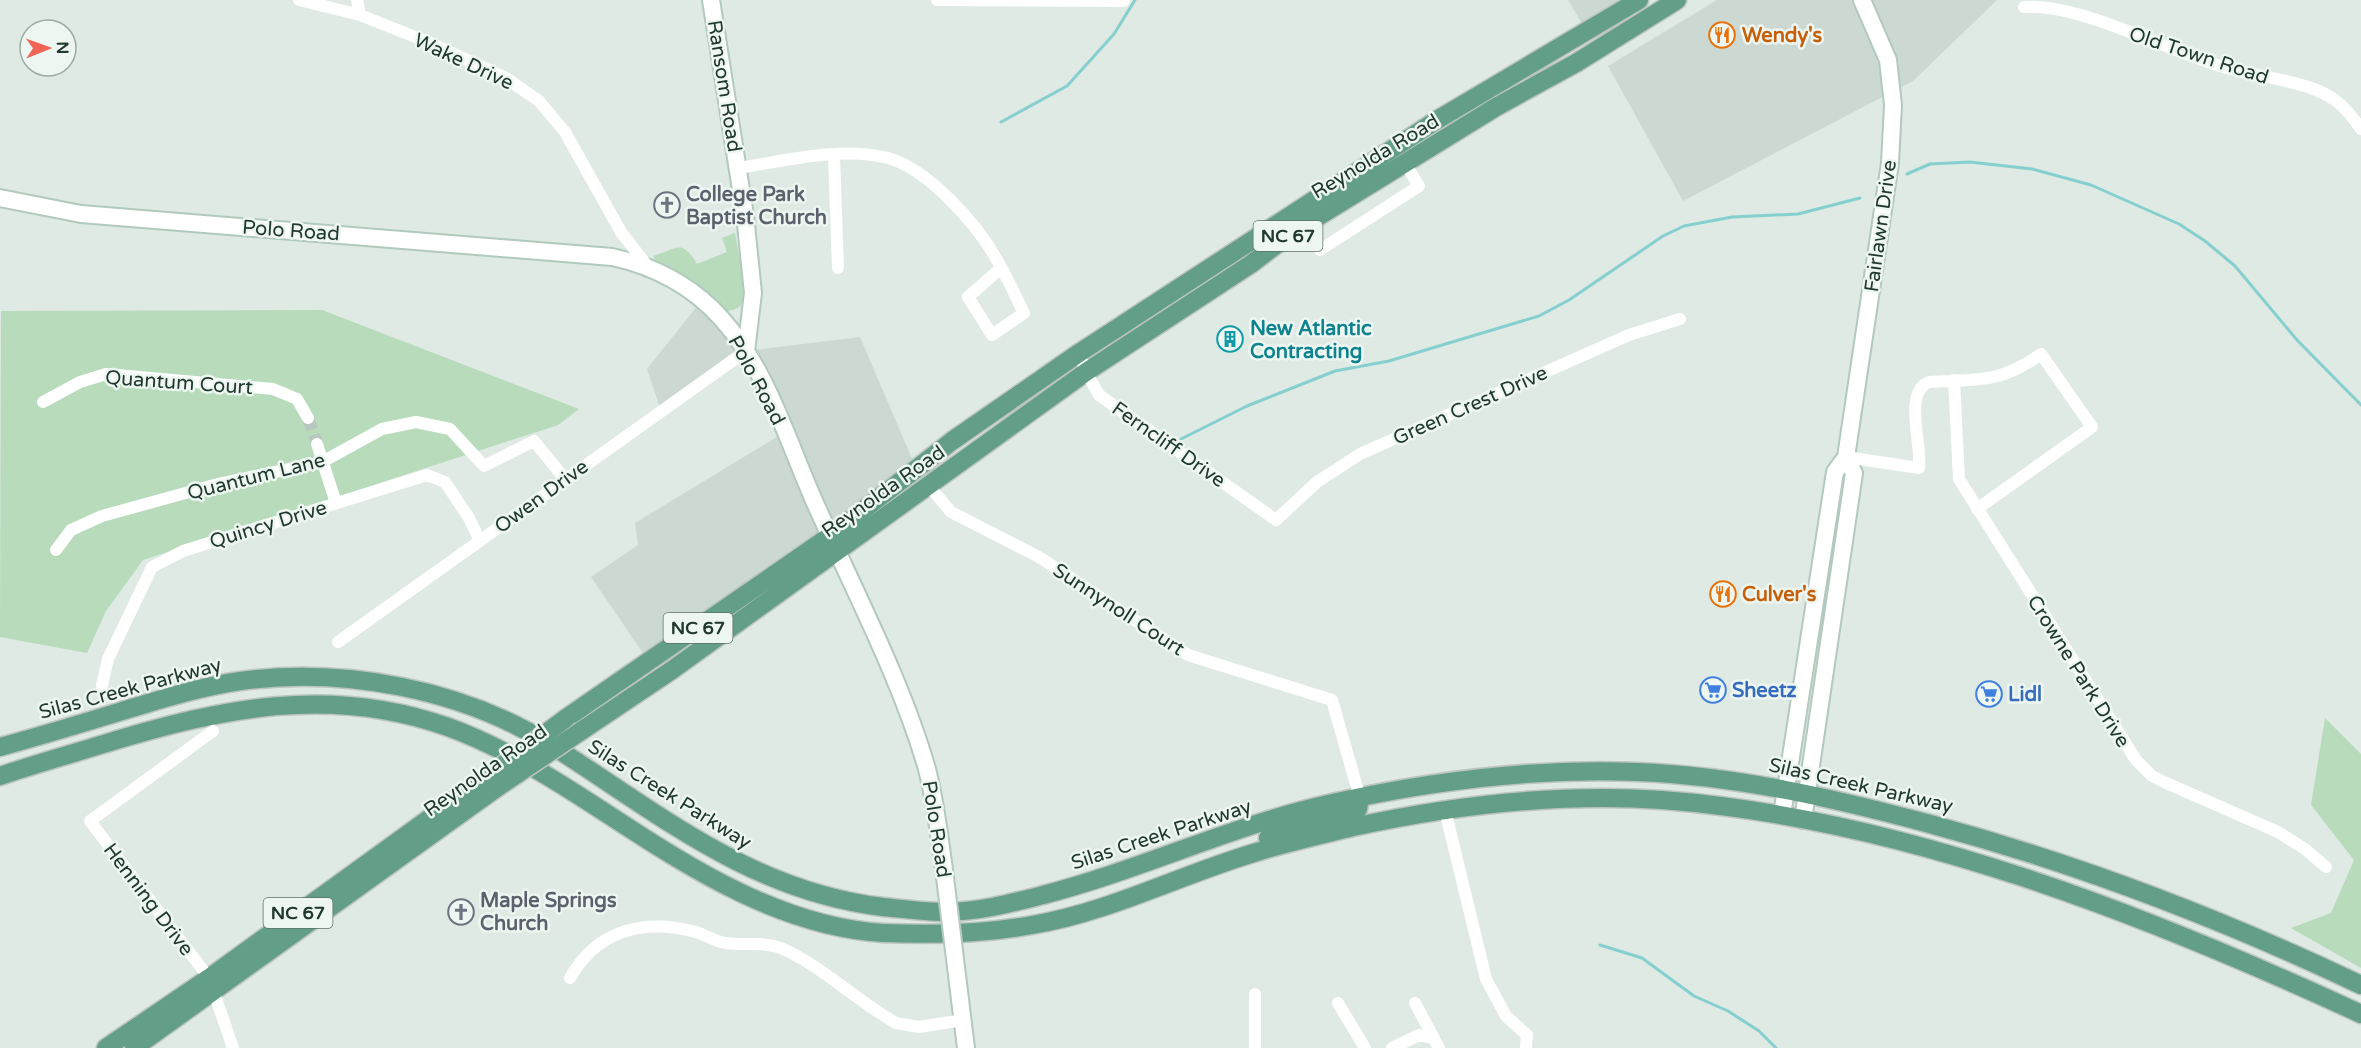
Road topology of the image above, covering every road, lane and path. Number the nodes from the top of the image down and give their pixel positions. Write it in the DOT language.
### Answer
graph roads {
  1 [pos="299,0"];
  2 [pos="357,0"];
  3 [pos="711,0"];
  4 [pos="937,0"];
  5 [pos="1639,0"];
  6 [pos="1677,0"];
  7 [pos="1862,0"];
  8 [pos="1124,1"];
  9 [pos="2024,7"];
  10 [pos="360,15"];
  11 [pos="2361,129"];
  12 [pos="834,156"];
  13 [pos="1406,165"];
  14 [pos="738,168"];
  15 [pos="0,198"];
  16 [pos="1320,250"];
  17 [pos="648,267"];
  18 [pos="838,268"];
  19 [pos="1001,268"];
  20 [pos="1680,319"];
  21 [pos="746,351"];
  22 [pos="1079,353"];
  23 [pos="1086,372"];
  24 [pos="1954,380"];
  25 [pos="43,402"];
  26 [pos="308,418"];
  27 [pos="317,444"];
  28 [pos="1846,457"];
  29 [pos="322,462"];
  30 [pos="565,479"];
  31 [pos="930,487"];
  32 [pos="336,503"];
  33 [pos="1977,509"];
  34 [pos="1276,520"];
  35 [pos="480,541"];
  36 [pos="833,543"];
  37 [pos="56,550"];
  38 [pos="338,642"];
  39 [pos="102,685"];
  40 [pos="213,731"];
  41 [pos="0,747"];
  42 [pos="0,776"];
  43 [pos="493,781"];
  44 [pos="1786,788"];
  45 [pos="1809,793"];
  46 [pos="1360,798"];
  47 [pos="1445,810"];
  48 [pos="1782,815"];
  49 [pos="1803,820"];
  50 [pos="2326,867"];
  51 [pos="1200,872"];
  52 [pos="2300,957"];
  53 [pos="570,978"];
  54 [pos="2289,981"];
  55 [pos="212,985"];
  56 [pos="2361,985"];
  57 [pos="1255,994"];
  58 [pos="1338,1003"];
  59 [pos="1415,1003"];
  60 [pos="2361,1014"];
  61 [pos="963,1020"];
  62 [pos="1435,1043"];
  63 [pos="1527,1047"];
  64 [pos="106,1048"];
  65 [pos="134,1048"];
  66 [pos="233,1048"];
  67 [pos="966,1048"];
  68 [pos="1255,1048"];
  69 [pos="1365,1048"];
  70 [pos="1392,1048"];
  1 -- 10 [label="street, Wake Drive"];
  2 -- 10 [label="street"];
  3 -- 14 [label="main road, Ransom Road"];
  4 -- 8 [label="street"];
  5 -- 22 [label="main road, Reynolda Road / NC 67"];
  6 -- 13 [label="main road, Reynolda Road / NC 67"];
  7 -- 28 [label="main road, Fairlawn Drive"];
  9 -- 11 [label="street, Old Town Road"];
  10 -- 17 [label="street, Wake Drive"];
  12 -- 14 [label="street"];
  12 -- 18 [label="street"];
  12 -- 19 [label="street"];
  13 -- 16 [label="street"];
  13 -- 23 [label="main road, Reynolda Road / NC 67"];
  14 -- 21 [label="main road, Ransom Road"];
  15 -- 17 [label="main road, Polo Road"];
  17 -- 21 [label="main road, Polo Road"];
  19 -- 19 [label="street"];
  20 -- 34 [label="street, Green Crest Drive"];
  21 -- 30 [label="street, Owen Drive"];
  21 -- 36 [label="main road, Polo Road"];
  22 -- 23 [label="street, Ferncliff Drive"];
  22 -- 36 [label="main road, Reynolda Road / NC 67"];
  23 -- 31 [label="main road, Reynolda Road / NC 67"];
  23 -- 34 [label="street, Ferncliff Drive"];
  24 -- 28 [label="street"];
  24 -- 33 [label="street, Crowne Park Drive"];
  24 -- 33 [label="street"];
  25 -- 26 [label="street, Quantum Court"];
  27 -- 29 [label="street"];
  28 -- 44 [label="main road, Fairlawn Drive"];
  28 -- 45 [label="main road, Fairlawn Drive"];
  29 -- 30 [label="street, Quantum Lane"];
  29 -- 32 [label="street"];
  29 -- 37 [label="street, Quantum Lane"];
  30 -- 35 [label="street, Owen Drive"];
  31 -- 36 [label="main road, Reynolda Road / NC 67"];
  31 -- 46 [label="street, Sunnynoll Court"];
  32 -- 35 [label="street, Quincy Drive"];
  32 -- 39 [label="street, Quincy Drive"];
  33 -- 50 [label="street, Crowne Park Drive"];
  35 -- 38 [label="street, Owen Drive"];
  36 -- 43 [label="main road, Reynolda Road / NC 67, bridge"];
  36 -- 43 [label="main road, Reynolda Road / NC 67, bridge"];
  36 -- 61 [label="main road, Polo Road, bridge"];
  40 -- 55 [label="street, Henning Drive"];
  41 -- 46 [label="main road, Silas Creek Parkway"];
  42 -- 51 [label="main road"];
  43 -- 55 [label="main road, Reynolda Road / NC 67"];
  44 -- 45 [label="main road, Silas Creek Parkway"];
  44 -- 46 [label="main road, Silas Creek Parkway"];
  44 -- 48 [label="main road, Fairlawn Drive"];
  45 -- 49 [label="main road, Fairlawn Drive"];
  45 -- 52 [label="main road, Silas Creek Parkway"];
  46 -- 51 [label="main road"];
  47 -- 48 [label="main road"];
  47 -- 51 [label="main road"];
  47 -- 63 [label="street"];
  48 -- 49 [label="main road"];
  49 -- 54 [label="main road"];
  52 -- 54 [label="main road"];
  52 -- 56 [label="main road, Silas Creek Parkway"];
  53 -- 61 [label="street"];
  54 -- 60 [label="main road"];
  55 -- 64 [label="main road, Reynolda Road / NC 67"];
  55 -- 65 [label="main road, Reynolda Road / NC 67"];
  55 -- 66 [label="street, Henning Drive"];
  57 -- 68 [label="street"];
  58 -- 69 [label="street"];
  59 -- 62 [label="street"];
  61 -- 67 [label="main road, Polo Road"];
  62 -- 70 [label="street"];
}
